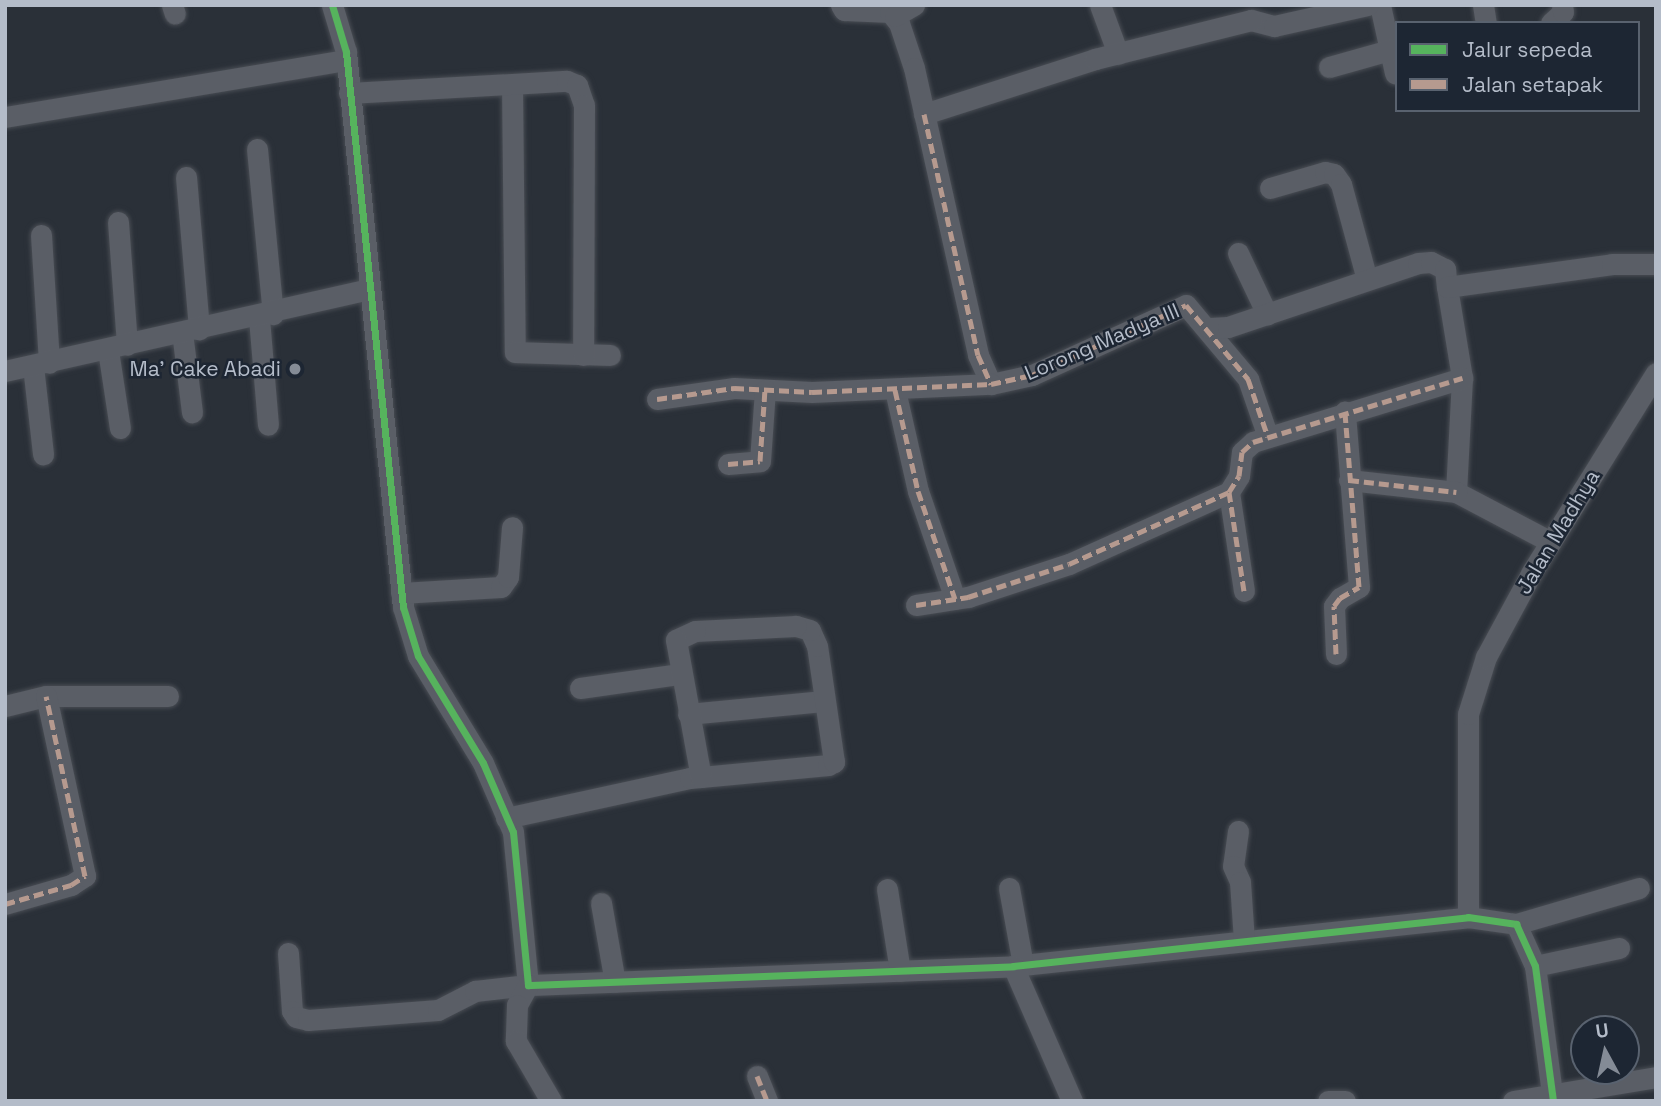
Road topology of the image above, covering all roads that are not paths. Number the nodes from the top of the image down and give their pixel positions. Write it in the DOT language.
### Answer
graph roads {
  1 [pos="332,5"];
  2 [pos="841,5"];
  3 [pos="914,5"];
  4 [pos="1100,5"];
  5 [pos="1380,5"];
  6 [pos="1562,5"];
  7 [pos="1361,6"];
  8 [pos="1247,12"];
  9 [pos="895,16"];
  10 [pos="1553,21"];
  11 [pos="1390,50"];
  12 [pos="1118,54"];
  13 [pos="346,60"];
  14 [pos="1329,67"];
  15 [pos="1395,72"];
  16 [pos="512,84"];
  17 [pos="349,93"];
  18 [pos="924,114"];
  19 [pos="5,117"];
  20 [pos="257,149"];
  21 [pos="186,177"];
  22 [pos="1270,188"];
  23 [pos="118,222"];
  24 [pos="41,234"];
  25 [pos="1238,253"];
  26 [pos="1656,264"];
  27 [pos="1367,280"];
  28 [pos="1447,287"];
  29 [pos="368,289"];
  30 [pos="1267,314"];
  31 [pos="266,316"];
  32 [pos="1209,328"];
  33 [pos="190,331"];
  34 [pos="118,347"];
  35 [pos="583,355"];
  36 [pos="610,355"];
  37 [pos="41,364"];
  38 [pos="5,371"];
  39 [pos="1656,373"];
  40 [pos="1462,378"];
  41 [pos="991,384"];
  42 [pos="765,390"];
  43 [pos="895,390"];
  44 [pos="657,400"];
  45 [pos="1648,402"];
  46 [pos="192,412"];
  47 [pos="1345,412"];
  48 [pos="268,425"];
  49 [pos="120,428"];
  50 [pos="1268,437"];
  51 [pos="43,454"];
  52 [pos="728,464"];
  53 [pos="1349,480"];
  54 [pos="1228,492"];
  55 [pos="1456,492"];
  56 [pos="512,527"];
  57 [pos="1550,542"];
  58 [pos="1244,591"];
  59 [pos="401,593"];
  60 [pos="955,599"];
  61 [pos="916,605"];
  62 [pos="1335,654"];
  63 [pos="680,674"];
  64 [pos="580,688"];
  65 [pos="46,696"];
  66 [pos="169,696"];
  67 [pos="823,701"];
  68 [pos="5,706"];
  69 [pos="688,714"];
  70 [pos="701,777"];
  71 [pos="506,818"];
  72 [pos="1238,831"];
  73 [pos="1009,888"];
  74 [pos="1639,888"];
  75 [pos="887,889"];
  76 [pos="600,903"];
  77 [pos="5,904"];
  78 [pos="1468,917"];
  79 [pos="1516,924"];
  80 [pos="1244,941"];
  81 [pos="1619,948"];
  82 [pos="288,953"];
  83 [pos="1018,965"];
  84 [pos="1535,967"];
  85 [pos="900,971"];
  86 [pos="615,982"];
  87 [pos="528,985"];
  88 [pos="757,1076"];
  89 [pos="1656,1077"];
  90 [pos="1553,1097"];
  91 [pos="551,1101"];
  92 [pos="767,1101"];
  93 [pos="1072,1101"];
  94 [pos="1328,1101"];
  95 [pos="1346,1101"];
  96 [pos="1513,1101"];
  1 -- 13 [label="street"];
  2 -- 9 [label="street"];
  3 -- 9 [label="street"];
  4 -- 12 [label="street"];
  5 -- 11 [label="street"];
  6 -- 10 [label="street"];
  7 -- 8 [label="street"];
  8 -- 12 [label="street"];
  9 -- 18 [label="street"];
  11 -- 14 [label="street"];
  11 -- 15 [label="street"];
  12 -- 18 [label="street"];
  13 -- 17 [label="street"];
  13 -- 19 [label="street"];
  16 -- 17 [label="street"];
  16 -- 35 [label="street"];
  16 -- 35 [label="street"];
  17 -- 29 [label="street"];
  18 -- 41 [label="street"];
  20 -- 31 [label="street"];
  21 -- 33 [label="street"];
  22 -- 27 [label="street"];
  23 -- 34 [label="street"];
  24 -- 37 [label="street"];
  25 -- 30 [label="street"];
  26 -- 28 [label="street"];
  27 -- 28 [label="street, Lorong Madya III"];
  27 -- 30 [label="street, Lorong Madya III"];
  28 -- 40 [label="street"];
  29 -- 31 [label="street"];
  29 -- 59 [label="street"];
  30 -- 32 [label="street, Lorong Madya III"];
  31 -- 33 [label="street"];
  31 -- 48 [label="street"];
  32 -- 41 [label="street, Lorong Madya III"];
  32 -- 50 [label="street"];
  33 -- 34 [label="street"];
  33 -- 46 [label="street"];
  34 -- 37 [label="street"];
  34 -- 49 [label="street"];
  35 -- 36 [label="street"];
  37 -- 38 [label="street"];
  37 -- 51 [label="street"];
  39 -- 45 [label="street, Jalan Madhya"];
  40 -- 47 [label="street"];
  40 -- 55 [label="street"];
  41 -- 43 [label="street"];
  42 -- 43 [label="street"];
  42 -- 44 [label="street"];
  42 -- 52 [label="street"];
  43 -- 60 [label="street"];
  45 -- 57 [label="street, Jalan Madhya"];
  47 -- 50 [label="street"];
  47 -- 53 [label="street"];
  50 -- 54 [label="street"];
  53 -- 55 [label="street"];
  53 -- 62 [label="street"];
  54 -- 58 [label="street"];
  54 -- 60 [label="street"];
  55 -- 57 [label="street"];
  56 -- 59 [label="street"];
  57 -- 78 [label="street, Jalan Madhya"];
  59 -- 71 [label="street"];
  60 -- 61 [label="street"];
  63 -- 64 [label="street"];
  63 -- 67 [label="street"];
  63 -- 69 [label="street"];
  65 -- 66 [label="street"];
  65 -- 68 [label="street"];
  65 -- 77 [label="street"];
  67 -- 69 [label="street"];
  67 -- 70 [label="street"];
  69 -- 70 [label="street"];
  70 -- 71 [label="street"];
  71 -- 87 [label="street"];
  72 -- 80 [label="street"];
  73 -- 83 [label="street"];
  74 -- 79 [label="street"];
  75 -- 85 [label="street"];
  76 -- 86 [label="street"];
  78 -- 79 [label="street"];
  78 -- 80 [label="street"];
  79 -- 84 [label="street"];
  80 -- 83 [label="street"];
  81 -- 84 [label="street"];
  82 -- 87 [label="street"];
  83 -- 85 [label="street"];
  83 -- 93 [label="street"];
  84 -- 90 [label="street"];
  85 -- 86 [label="street"];
  86 -- 87 [label="street"];
  87 -- 91 [label="street"];
  88 -- 92 [label="street"];
  89 -- 90 [label="street"];
  90 -- 96 [label="street"];
  94 -- 95 [label="street"];
}
